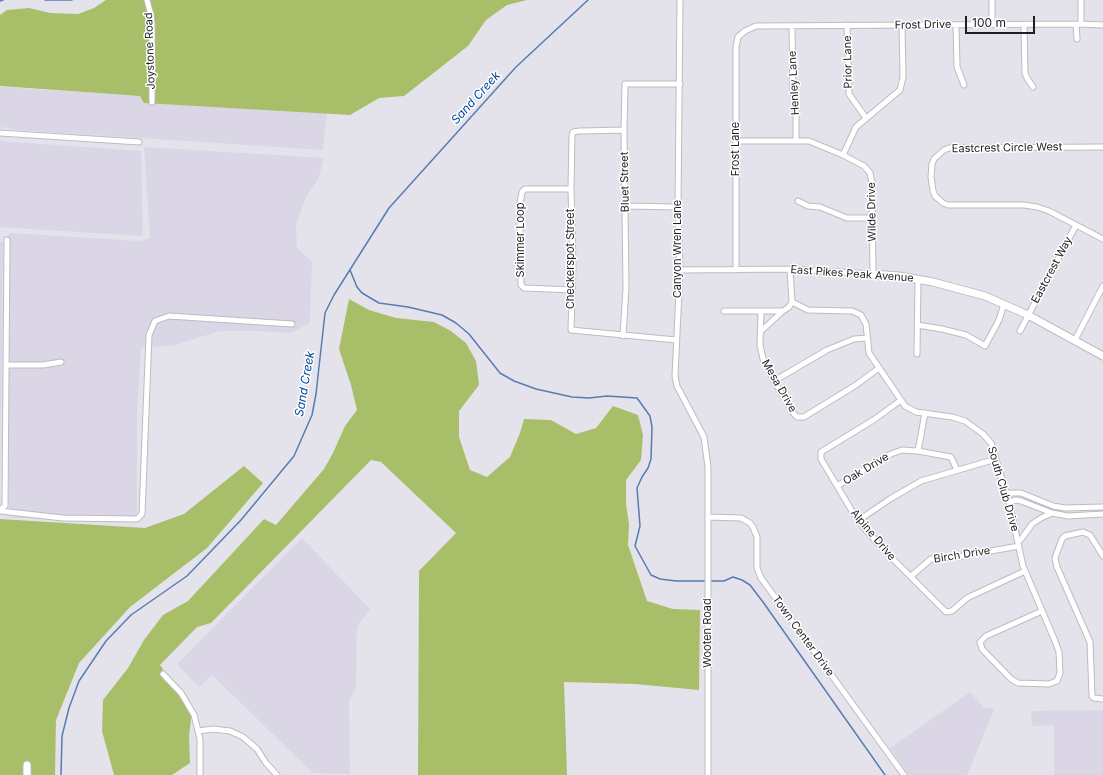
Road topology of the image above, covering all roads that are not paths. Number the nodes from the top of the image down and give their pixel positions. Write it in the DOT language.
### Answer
graph roads {
  1 [pos="147,0"];
  2 [pos="680,0"];
  3 [pos="992,0"];
  4 [pos="1081,0"];
  5 [pos="1079,24"];
  6 [pos="847,25"];
  7 [pos="956,25"];
  8 [pos="992,25"];
  9 [pos="1024,25"];
  10 [pos="1103,25"];
  11 [pos="792,26"];
  12 [pos="902,26"];
  13 [pos="744,31"];
  14 [pos="1077,39"];
  15 [pos="680,84"];
  16 [pos="964,85"];
  17 [pos="1033,87"];
  18 [pos="152,102"];
  19 [pos="866,118"];
  20 [pos="624,130"];
  21 [pos="0,133"];
  22 [pos="736,141"];
  23 [pos="796,141"];
  24 [pos="139,142"];
  25 [pos="1103,147"];
  26 [pos="933,149"];
  27 [pos="938,154"];
  28 [pos="843,155"];
  29 [pos="571,189"];
  30 [pos="798,201"];
  31 [pos="625,206"];
  32 [pos="678,207"];
  33 [pos="872,218"];
  34 [pos="1076,225"];
  35 [pos="1103,239"];
  36 [pos="7,240"];
  37 [pos="790,269"];
  38 [pos="680,270"];
  39 [pos="736,270"];
  40 [pos="873,274"];
  41 [pos="918,279"];
  42 [pos="1103,286"];
  43 [pos="572,290"];
  44 [pos="792,302"];
  45 [pos="1004,304"];
  46 [pos="724,311"];
  47 [pos="761,311"];
  48 [pos="783,311"];
  49 [pos="1028,315"];
  50 [pos="292,324"];
  51 [pos="917,325"];
  52 [pos="761,331"];
  53 [pos="1020,331"];
  54 [pos="623,336"];
  55 [pos="867,338"];
  56 [pos="676,340"];
  57 [pos="1075,340"];
  58 [pos="918,354"];
  59 [pos="1103,356"];
  60 [pos="61,362"];
  61 [pos="6,365"];
  62 [pos="879,368"];
  63 [pos="774,381"];
  64 [pos="901,400"];
  65 [pos="925,413"];
  66 [pos="918,451"];
  67 [pos="996,459"];
  68 [pos="957,470"];
  69 [pos="837,486"];
  70 [pos="708,490"];
  71 [pos="1007,493"];
  72 [pos="1009,502"];
  73 [pos="1103,507"];
  74 [pos="0,511"];
  75 [pos="1052,513"];
  76 [pos="1103,514"];
  77 [pos="709,517"];
  78 [pos="859,520"];
  79 [pos="1018,544"];
  80 [pos="1103,556"];
  81 [pos="1024,571"];
  82 [pos="911,576"];
  83 [pos="1042,610"];
  84 [pos="163,674"];
  85 [pos="1103,700"];
  86 [pos="198,731"];
  87 [pos="27,765"];
  88 [pos="26,775"];
  89 [pos="200,775"];
  90 [pos="277,775"];
  91 [pos="708,775"];
  92 [pos="904,775"];
  1 -- 18 [label="street, Joystone Road"];
  2 -- 15 [label="street, Canyon Wren Lane"];
  3 -- 8 [label="street"];
  4 -- 5 [label="street"];
  5 -- 9 [label="street, Frost Drive"];
  5 -- 10 [label="street, Frost Drive"];
  5 -- 14 [label="street"];
  6 -- 11 [label="street, Frost Drive"];
  6 -- 12 [label="street, Frost Drive"];
  6 -- 19 [label="street, Prior Lane"];
  7 -- 8 [label="street, Frost Drive"];
  7 -- 12 [label="street, Frost Drive"];
  7 -- 16 [label="street"];
  8 -- 9 [label="street, Frost Drive"];
  9 -- 17 [label="street"];
  11 -- 13 [label="street, Frost Drive"];
  11 -- 23 [label="street, Henley Lane"];
  12 -- 19 [label="street"];
  13 -- 22 [label="street, Frost Lane"];
  15 -- 20 [label="street, Bluet Street"];
  15 -- 32 [label="street, Canyon Wren Lane"];
  19 -- 28 [label="street"];
  20 -- 29 [label="street, Checkerspot Street"];
  20 -- 31 [label="street, Bluet Street"];
  21 -- 24 [label="street"];
  22 -- 23 [label="street, Wilde Drive"];
  22 -- 39 [label="street, Frost Lane"];
  23 -- 28 [label="street, Wilde Drive"];
  25 -- 27 [label="street, Eastcrest Circle West"];
  26 -- 27 [label="street"];
  27 -- 34 [label="street, Eastcrest Circle West"];
  28 -- 33 [label="street, Wilde Drive"];
  29 -- 43 [label="street, Checkerspot Street"];
  29 -- 43 [label="street, Skimmer Loop"];
  30 -- 33 [label="street"];
  31 -- 32 [label="street"];
  31 -- 54 [label="street, Bluet Street"];
  32 -- 38 [label="street, Canyon Wren Lane"];
  33 -- 40 [label="street, Wilde Drive"];
  34 -- 35 [label="street"];
  34 -- 49 [label="street, Eastcrest Way"];
  36 -- 61 [label="street"];
  37 -- 39 [label="street, East Pikes Peak Avenue"];
  37 -- 40 [label="street, East Pikes Peak Avenue"];
  37 -- 44 [label="street"];
  38 -- 39 [label="street, East Pikes Peak Avenue"];
  38 -- 56 [label="street, Canyon Wren Lane"];
  40 -- 41 [label="street, East Pikes Peak Avenue"];
  41 -- 45 [label="street, East Pikes Peak Avenue"];
  41 -- 51 [label="street"];
  42 -- 57 [label="street"];
  43 -- 54 [label="street, Checkerspot Street"];
  44 -- 48 [label="street"];
  44 -- 55 [label="street, South Club Drive"];
  45 -- 49 [label="street, East Pikes Peak Avenue"];
  45 -- 51 [label="street"];
  46 -- 47 [label="street"];
  47 -- 48 [label="street"];
  47 -- 52 [label="street, Mesa Drive"];
  48 -- 52 [label="street"];
  49 -- 53 [label="street, Eastcrest Way"];
  49 -- 57 [label="street, East Pikes Peak Avenue"];
  50 -- 74 [label="street"];
  51 -- 58 [label="street"];
  52 -- 63 [label="street, Mesa Drive"];
  54 -- 56 [label="street, Checkerspot Street"];
  55 -- 62 [label="street, South Club Drive"];
  55 -- 63 [label="street"];
  56 -- 70 [label="street, Canyon Wren Lane"];
  57 -- 59 [label="street, East Pikes Peak Avenue"];
  60 -- 61 [label="street"];
  61 -- 74 [label="street"];
  62 -- 63 [label="street, Mesa Drive"];
  62 -- 64 [label="street, South Club Drive"];
  64 -- 65 [label="street, South Club Drive"];
  64 -- 69 [label="street, Alpine Drive"];
  65 -- 66 [label="street"];
  65 -- 67 [label="street, South Club Drive"];
  66 -- 68 [label="street, Oak Drive"];
  66 -- 69 [label="street, Oak Drive"];
  67 -- 68 [label="street"];
  67 -- 71 [label="street, South Club Drive"];
  68 -- 78 [label="street"];
  69 -- 78 [label="street, Alpine Drive"];
  70 -- 77 [label="street, Wooten Road"];
  71 -- 72 [label="street, South Club Drive"];
  71 -- 73 [label="street"];
  72 -- 75 [label="street"];
  72 -- 79 [label="street, South Club Drive"];
  75 -- 76 [label="street"];
  75 -- 79 [label="street"];
  77 -- 91 [label="street, Wooten Road"];
  77 -- 92 [label="street, Town Center Drive"];
  78 -- 82 [label="street, Alpine Drive"];
  79 -- 81 [label="street, South Club Drive"];
  79 -- 82 [label="street, Birch Drive"];
  80 -- 85 [label="street"];
  81 -- 82 [label="street, Alpine Drive"];
  81 -- 83 [label="street, South Club Drive"];
  83 -- 83 [label="street, South Club Drive"];
  84 -- 86 [label="street"];
  86 -- 89 [label="street"];
  86 -- 90 [label="street"];
  87 -- 88 [label="street"];
}
